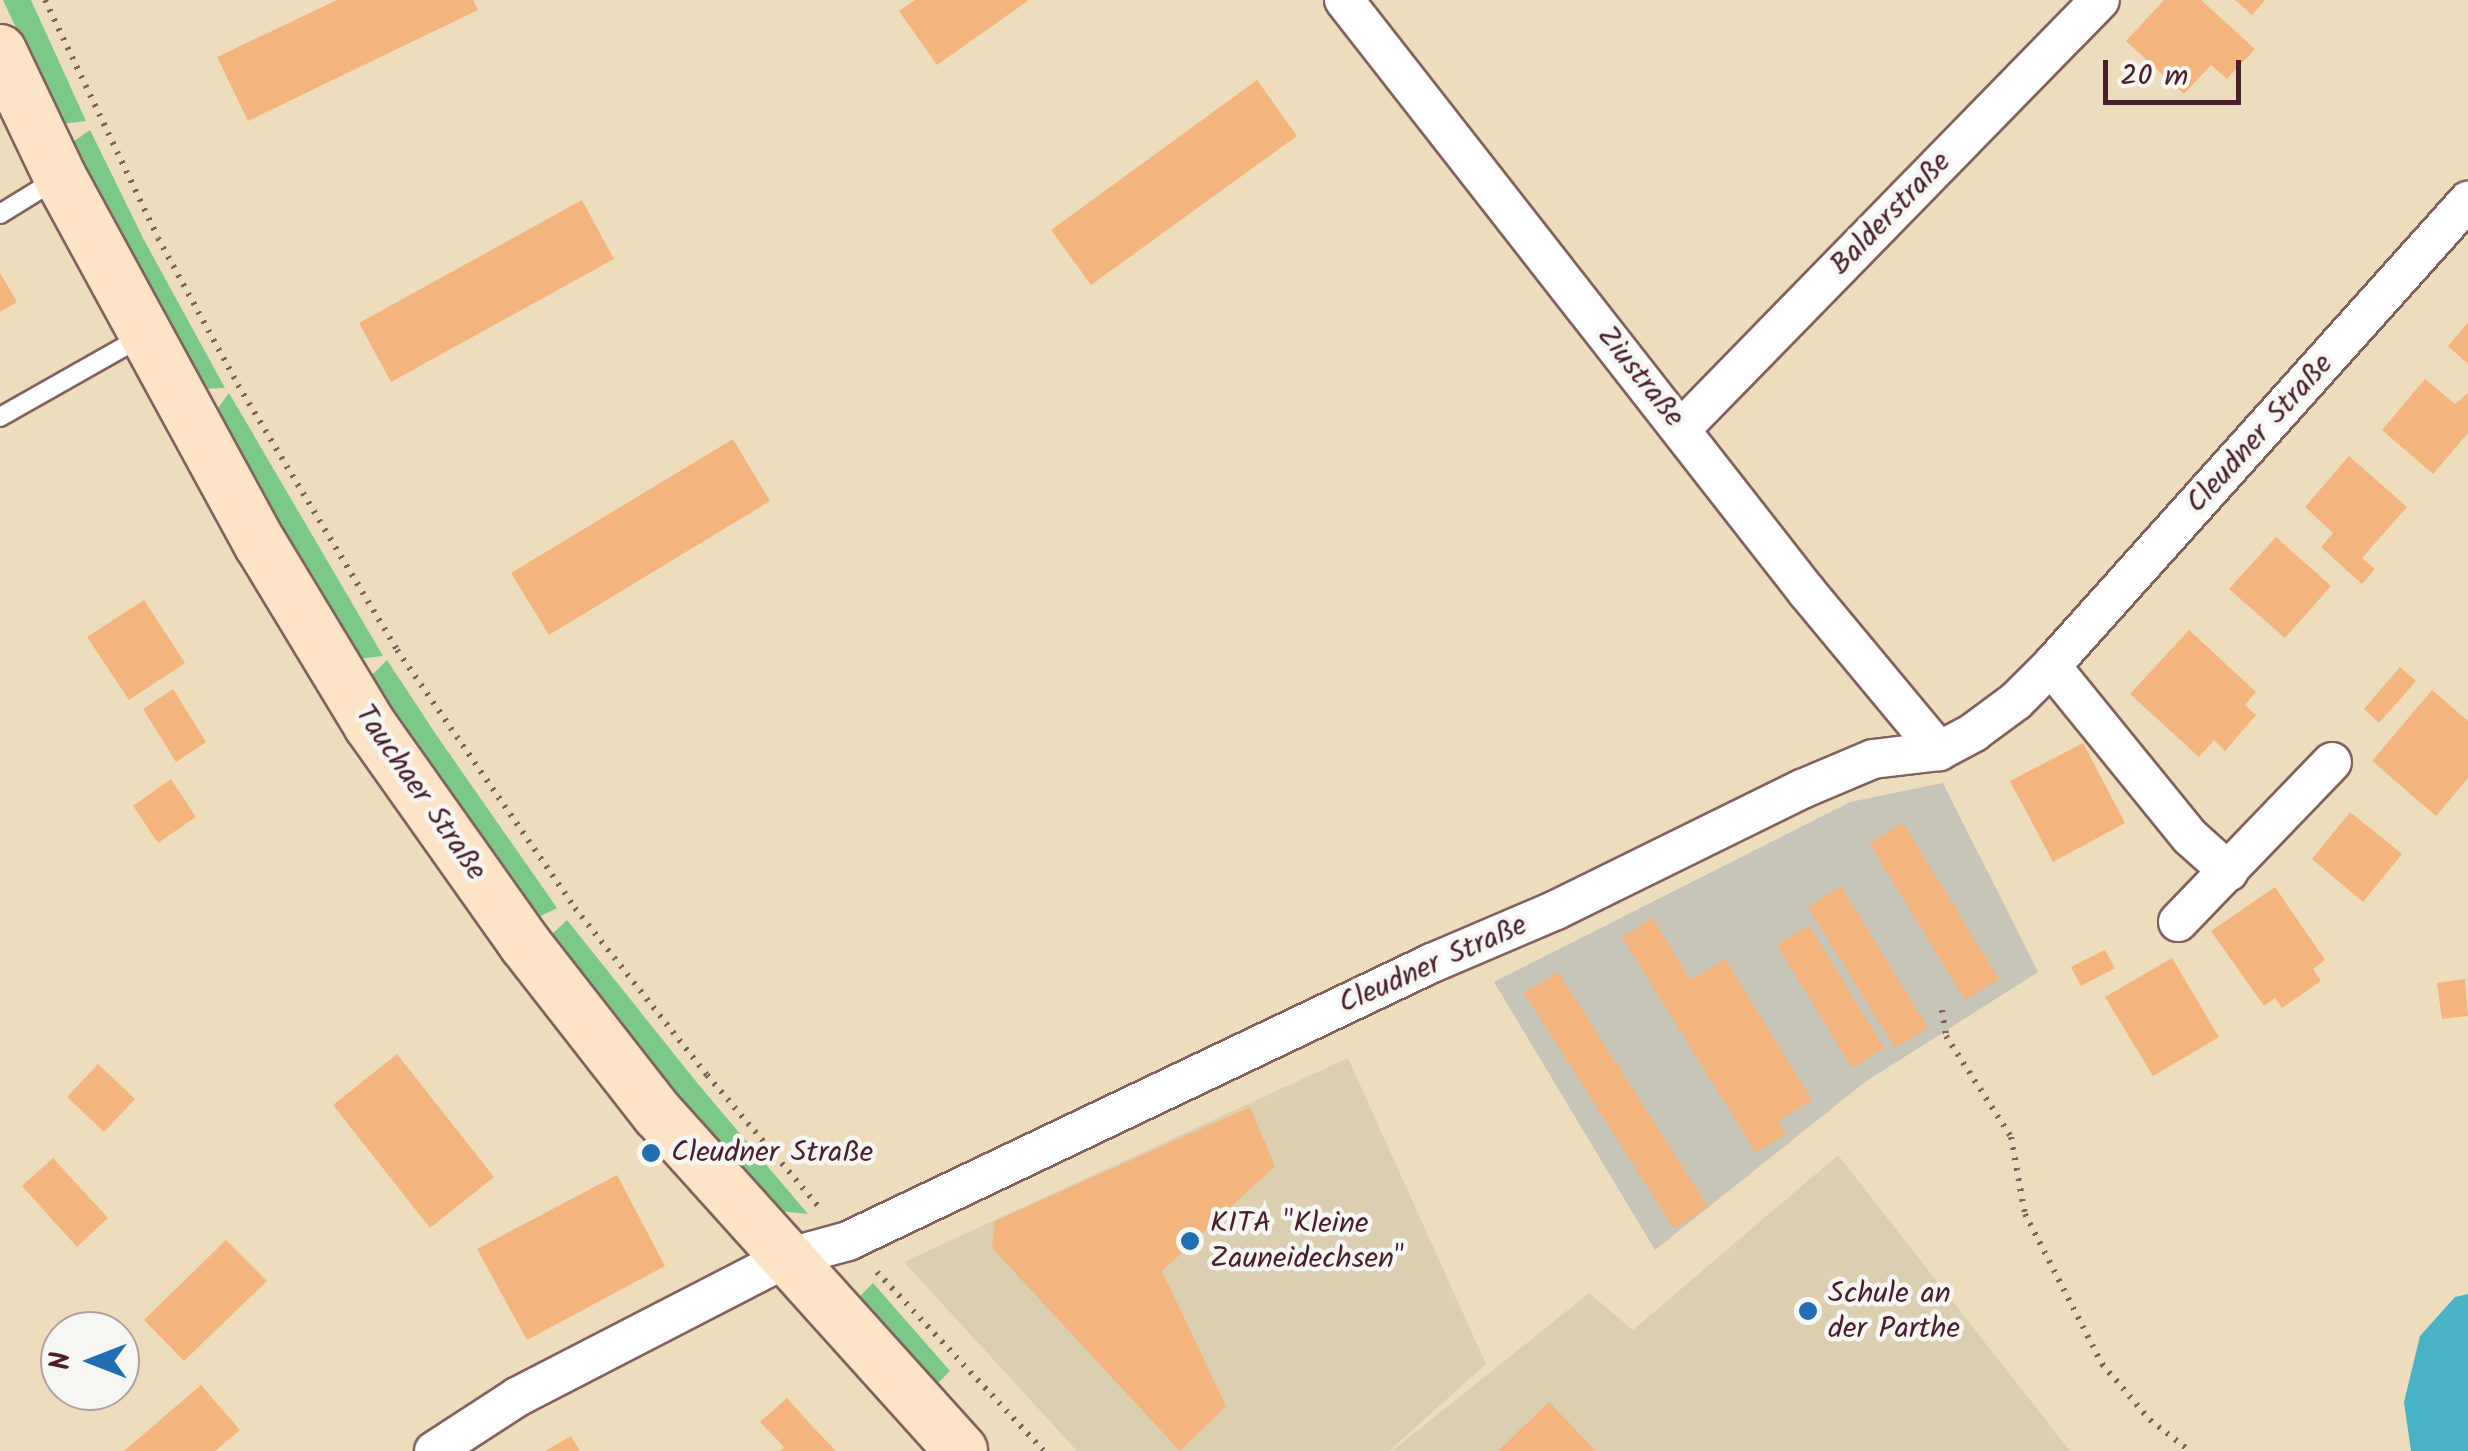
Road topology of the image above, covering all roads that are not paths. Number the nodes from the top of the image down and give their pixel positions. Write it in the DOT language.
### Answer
graph roads {
  1 [pos="1344,0"];
  2 [pos="2100,0"];
  3 [pos="0,52"];
  4 [pos="60,177"];
  5 [pos="2468,201"];
  6 [pos="0,214"];
  7 [pos="146,335"];
  8 [pos="0,417"];
  9 [pos="1682,428"];
  10 [pos="2051,666"];
  11 [pos="1939,751"];
  12 [pos="2332,762"];
  13 [pos="2229,872"];
  14 [pos="2178,922"];
  15 [pos="786,1258"];
  16 [pos="434,1451"];
  17 [pos="961,1451"];
  1 -- 9 [label="street, Ziustraße"];
  2 -- 9 [label="street, Balderstraße"];
  3 -- 4 [label="main road, Tauchaer Straße"];
  4 -- 6 [label="lane"];
  4 -- 7 [label="main road, Tauchaer Straße"];
  5 -- 10 [label="street, Cleudner Straße"];
  7 -- 8 [label="lane"];
  7 -- 15 [label="main road, Tauchaer Straße"];
  9 -- 11 [label="street, Ziustraße"];
  10 -- 11 [label="street, Cleudner Straße"];
  10 -- 13 [label="street"];
  11 -- 15 [label="street, Cleudner Straße"];
  12 -- 13 [label="street"];
  13 -- 14 [label="street"];
  15 -- 16 [label="street, Cleudner Straße"];
  15 -- 17 [label="main road, Tauchaer Straße"];
}
